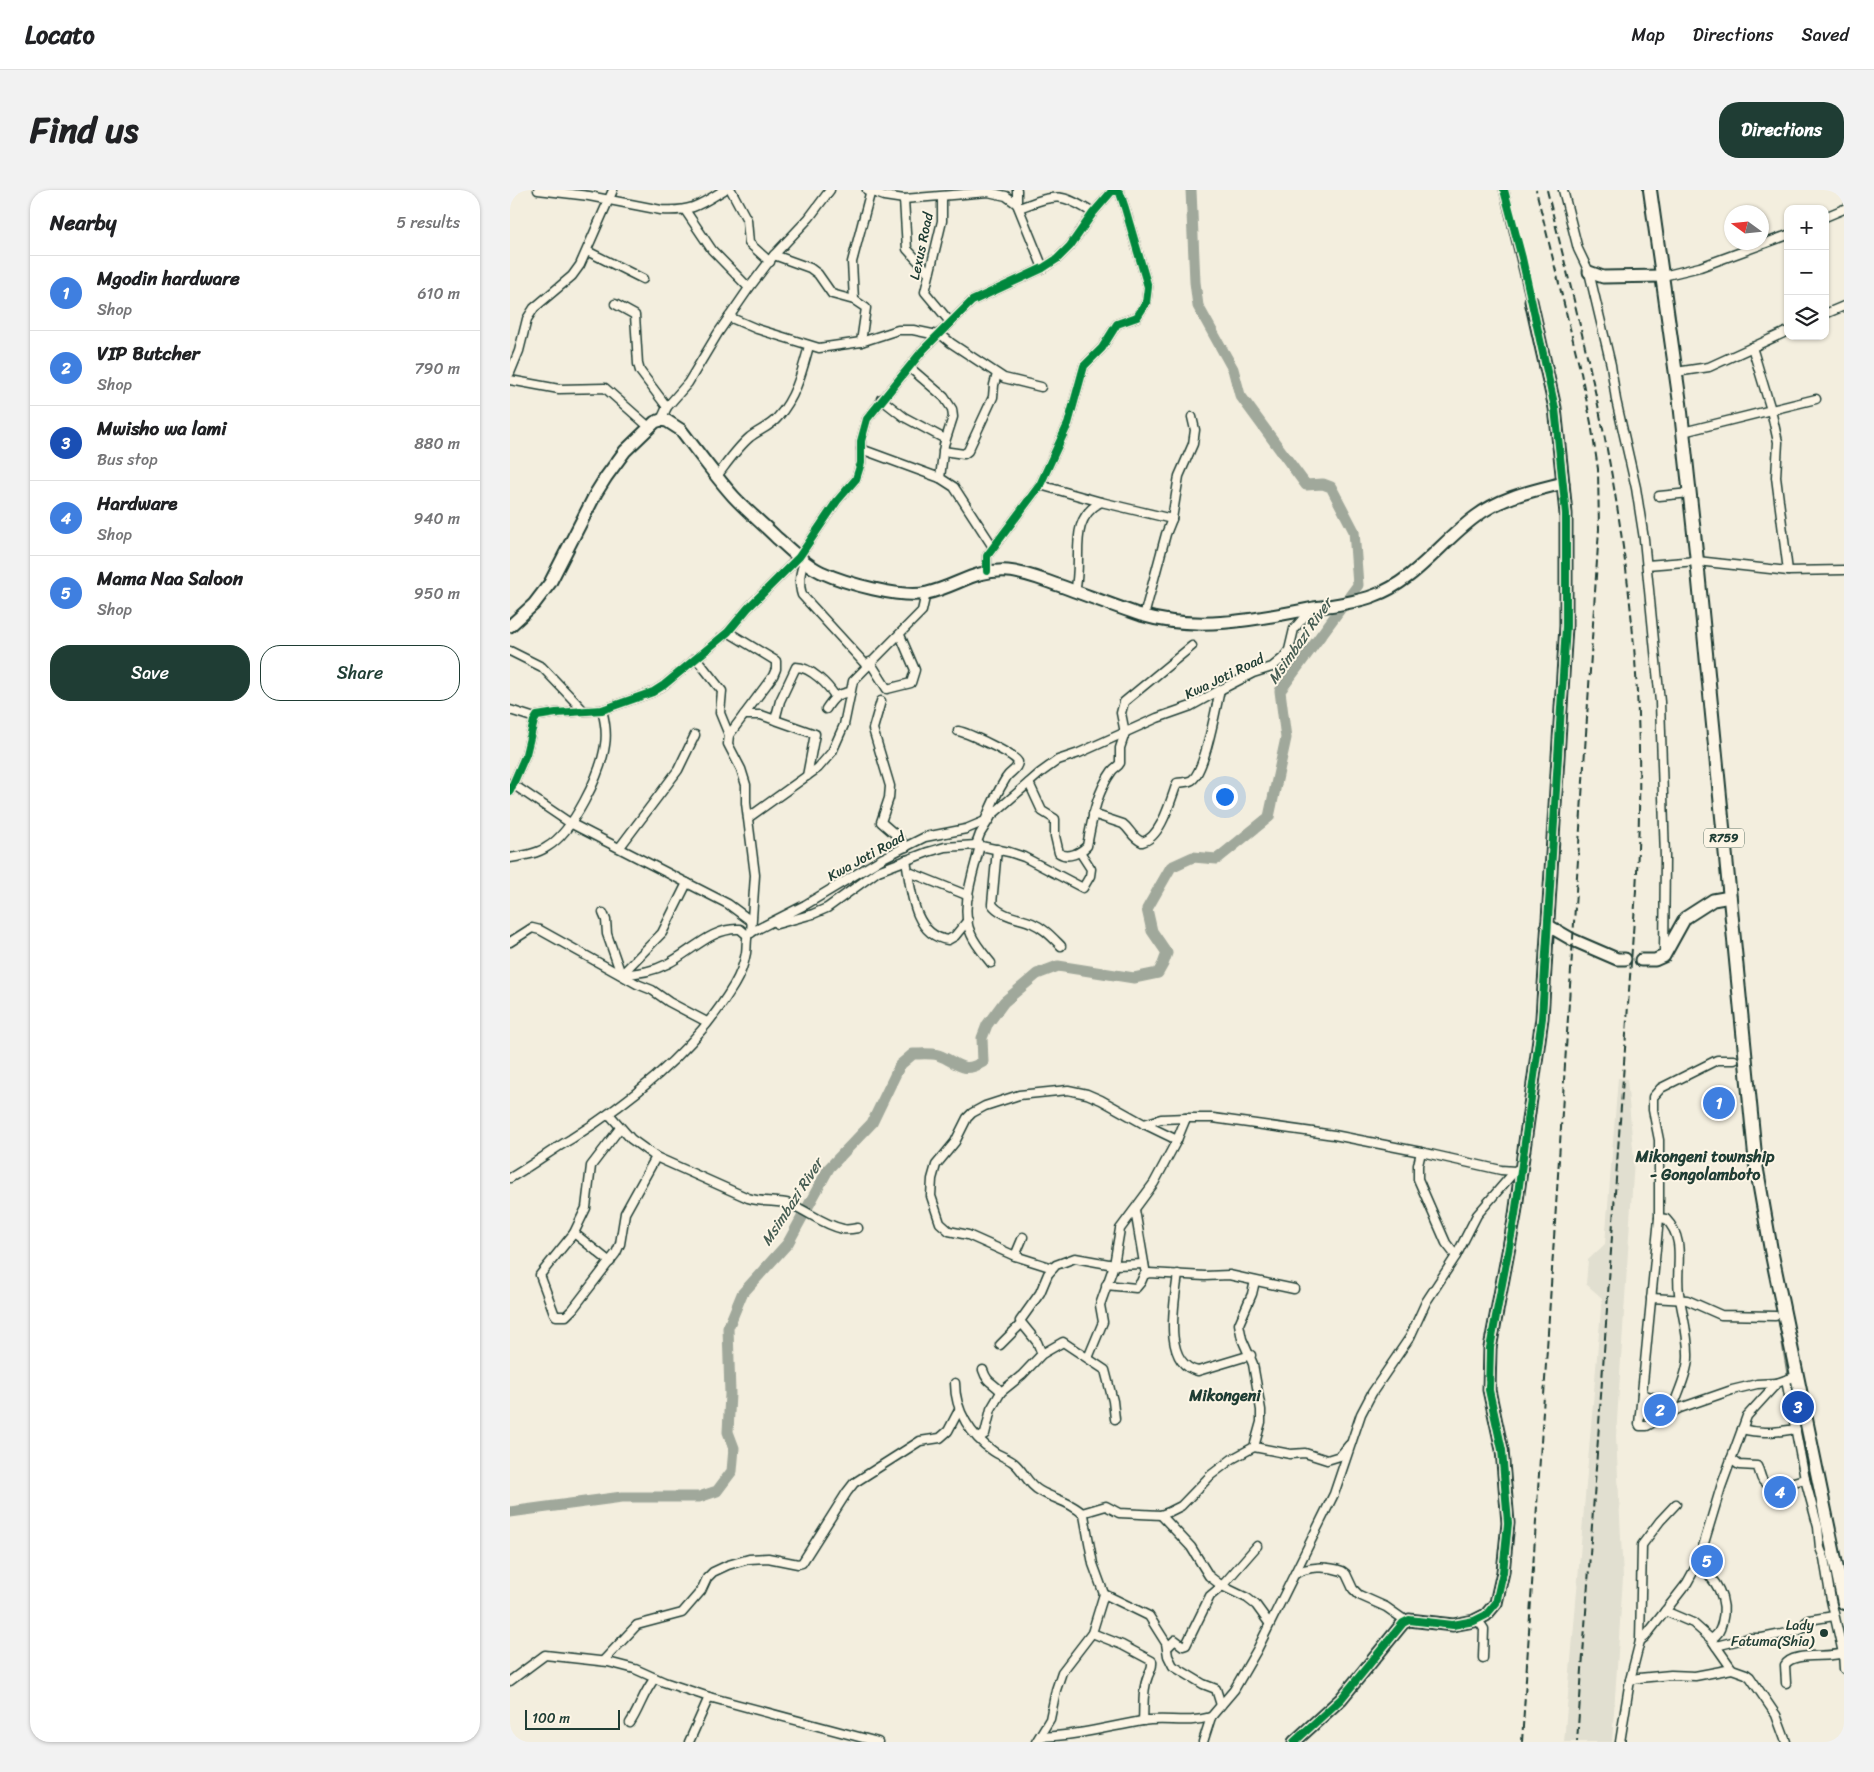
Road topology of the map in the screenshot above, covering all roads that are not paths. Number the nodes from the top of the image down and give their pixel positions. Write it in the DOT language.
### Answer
graph roads {
  1 [pos="538,190"];
  2 [pos="613,190"];
  3 [pos="724,190"];
  4 [pos="731,190"];
  5 [pos="830,190"];
  6 [pos="1016,190"];
  7 [pos="1504,190"];
  8 [pos="1563,190"];
  9 [pos="1650,190"];
  10 [pos="870,191"];
  11 [pos="573,192"];
  12 [pos="977,192"];
  13 [pos="942,196"];
  14 [pos="904,199"];
  15 [pos="610,200"];
  16 [pos="1018,206"];
  17 [pos="1844,209"];
  18 [pos="685,210"];
  19 [pos="1093,213"];
  20 [pos="1829,215"];
  21 [pos="1784,236"];
  22 [pos="587,251"];
  23 [pos="772,258"];
  24 [pos="1043,268"];
  25 [pos="1589,272"];
  26 [pos="929,273"];
  27 [pos="1663,276"];
  28 [pos="643,279"];
  29 [pos="749,288"];
  30 [pos="854,300"];
  31 [pos="1531,301"];
  32 [pos="615,304"];
  33 [pos="1844,306"];
  34 [pos="1829,312"];
  35 [pos="729,316"];
  36 [pos="950,322"];
  37 [pos="1784,333"];
  38 [pos="938,334"];
  39 [pos="861,342"];
  40 [pos="809,346"];
  41 [pos="1752,347"];
  42 [pos="909,367"];
  43 [pos="511,368"];
  44 [pos="1676,372"];
  45 [pos="997,374"];
  46 [pos="510,380"];
  47 [pos="1041,387"];
  48 [pos="1816,398"];
  49 [pos="881,399"];
  50 [pos="667,407"];
  51 [pos="1771,410"];
  52 [pos="1192,417"];
  53 [pos="661,420"];
  54 [pos="649,426"];
  55 [pos="1683,432"];
  56 [pos="945,439"];
  57 [pos="860,449"];
  58 [pos="943,451"];
  59 [pos="717,476"];
  60 [pos="940,478"];
  61 [pos="1563,483"];
  62 [pos="1040,485"];
  63 [pos="1690,493"];
  64 [pos="1659,496"];
  65 [pos="1101,502"];
  66 [pos="1172,518"];
  67 [pos="993,547"];
  68 [pos="802,560"];
  69 [pos="1697,560"];
  70 [pos="1647,565"];
  71 [pos="1844,570"];
  72 [pos="987,571"];
  73 [pos="1788,572"];
  74 [pos="1075,591"];
  75 [pos="926,594"];
  76 [pos="1315,608"];
  77 [pos="1144,616"];
  78 [pos="510,626"];
  79 [pos="728,632"];
  80 [pos="900,635"];
  81 [pos="1192,646"];
  82 [pos="510,651"];
  83 [pos="696,658"];
  84 [pos="868,664"];
  85 [pos="1220,690"];
  86 [pos="850,692"];
  87 [pos="835,696"];
  88 [pos="881,701"];
  89 [pos="826,709"];
  90 [pos="510,710"];
  91 [pos="602,710"];
  92 [pos="584,711"];
  93 [pos="744,715"];
  94 [pos="536,718"];
  95 [pos="775,720"];
  96 [pos="958,731"];
  97 [pos="1125,733"];
  98 [pos="695,734"];
  99 [pos="729,735"];
  100 [pos="806,776"];
  101 [pos="1029,783"];
  102 [pos="511,786"];
  103 [pos="1093,814"];
  104 [pos="748,818"];
  105 [pos="988,819"];
  106 [pos="570,823"];
  107 [pos="978,845"];
  108 [pos="906,847"];
  109 [pos="620,848"];
  110 [pos="997,849"];
  111 [pos="1080,852"];
  112 [pos="510,858"];
  113 [pos="906,860"];
  114 [pos="909,872"];
  115 [pos="687,883"];
  116 [pos="969,896"];
  117 [pos="1730,897"];
  118 [pos="603,913"];
  119 [pos="968,920"];
  120 [pos="751,921"];
  121 [pos="772,924"];
  122 [pos="1547,926"];
  123 [pos="749,934"];
  124 [pos="510,942"];
  125 [pos="1061,946"];
  126 [pos="1664,956"];
  127 [pos="1624,959"];
  128 [pos="1641,960"];
  129 [pos="991,963"];
  130 [pos="621,973"];
  131 [pos="707,1022"];
  132 [pos="1734,1060"];
  133 [pos="609,1114"];
  134 [pos="1186,1118"];
  135 [pos="1144,1124"];
  136 [pos="620,1128"];
  137 [pos="1177,1140"];
  138 [pos="1421,1152"];
  139 [pos="656,1158"];
  140 [pos="1518,1168"];
  141 [pos="510,1178"];
  142 [pos="1135,1210"];
  143 [pos="1659,1218"];
  144 [pos="858,1228"];
  145 [pos="574,1233"];
  146 [pos="1023,1237"];
  147 [pos="1015,1256"];
  148 [pos="1456,1256"];
  149 [pos="610,1262"];
  150 [pos="1144,1264"];
  151 [pos="1114,1265"];
  152 [pos="1053,1268"];
  153 [pos="1178,1274"];
  154 [pos="1144,1275"];
  155 [pos="1255,1281"];
  156 [pos="1106,1285"];
  157 [pos="1294,1289"];
  158 [pos="1651,1298"];
  159 [pos="1680,1299"];
  160 [pos="1774,1316"];
  161 [pos="1021,1324"];
  162 [pos="1000,1344"];
  163 [pos="1042,1354"];
  164 [pos="1250,1356"];
  165 [pos="1088,1358"];
  166 [pos="983,1370"];
  167 [pos="1791,1378"];
  168 [pos="955,1383"];
  169 [pos="1776,1383"];
  170 [pos="1001,1392"];
  171 [pos="1642,1394"];
  172 [pos="1674,1408"];
  173 [pos="960,1410"];
  174 [pos="1115,1419"];
  175 [pos="1742,1429"];
  176 [pos="1796,1429"];
  177 [pos="979,1438"];
  178 [pos="1353,1439"];
  179 [pos="1254,1447"];
  180 [pos="1730,1459"];
  181 [pos="1805,1478"];
  182 [pos="1676,1504"];
  183 [pos="1082,1513"];
  184 [pos="1161,1515"];
  185 [pos="1257,1546"];
  186 [pos="1698,1563"];
  187 [pos="1294,1574"];
  188 [pos="1222,1586"];
  189 [pos="1104,1594"];
  190 [pos="1844,1603"];
  191 [pos="1665,1611"];
  192 [pos="1834,1616"];
  193 [pos="1478,1620"];
  194 [pos="1406,1621"];
  195 [pos="1269,1623"];
  196 [pos="1092,1633"];
  197 [pos="1711,1639"];
  198 [pos="1640,1641"];
  199 [pos="1716,1646"];
  200 [pos="1168,1647"];
  201 [pos="1843,1654"];
  202 [pos="1483,1658"];
  203 [pos="603,1661"];
  204 [pos="1732,1669"];
  205 [pos="1844,1669"];
  206 [pos="655,1678"];
  207 [pos="1630,1680"];
  208 [pos="510,1681"];
  209 [pos="1786,1683"];
  210 [pos="709,1697"];
  211 [pos="1221,1705"];
  212 [pos="1212,1717"];
  213 [pos="1143,1721"];
  214 [pos="630,1723"];
  215 [pos="1038,1740"];
  216 [pos="689,1742"];
  217 [pos="878,1742"];
  218 [pos="1203,1742"];
  219 [pos="1294,1742"];
  220 [pos="1620,1742"];
  221 [pos="1786,1742"];
  1 -- 11 [label="street"];
  2 -- 15 [label="street"];
  3 -- 18 [label="street"];
  4 -- 23 [label="street"];
  5 -- 23 [label="street"];
  6 -- 16 [label="street"];
  7 -- 31 [label="street"];
  8 -- 25 [label="street"];
  9 -- 27 [label="main road, R759"];
  10 -- 14 [label="street"];
  10 -- 30 [label="street"];
  11 -- 15 [label="street"];
  12 -- 13 [label="street"];
  12 -- 16 [label="street"];
  13 -- 14 [label="street"];
  13 -- 26 [label="street, Lexus Road"];
  14 -- 26 [label="street"];
  15 -- 18 [label="street"];
  15 -- 22 [label="street"];
  16 -- 19 [label="street"];
  16 -- 24 [label="street"];
  17 -- 20 [label="street"];
  18 -- 29 [label="street"];
  19 -- 24 [label="street"];
  19 -- 62 [label="street"];
  21 -- 27 [label="street"];
  22 -- 28 [label="street"];
  22 -- 43 [label="street"];
  23 -- 29 [label="street"];
  23 -- 30 [label="street"];
  24 -- 36 [label="street"];
  25 -- 27 [label="street"];
  25 -- 70 [label="street"];
  26 -- 36 [label="street, Lexus Road"];
  27 -- 44 [label="main road, R759"];
  29 -- 35 [label="street"];
  30 -- 39 [label="street"];
  31 -- 61 [label="street"];
  32 -- 50 [label="street"];
  33 -- 34 [label="street"];
  35 -- 40 [label="street"];
  35 -- 50 [label="street"];
  36 -- 38 [label="street"];
  37 -- 41 [label="street"];
  38 -- 39 [label="street"];
  38 -- 42 [label="street"];
  38 -- 45 [label="street"];
  39 -- 40 [label="street"];
  40 -- 59 [label="street"];
  41 -- 44 [label="street"];
  41 -- 51 [label="street"];
  42 -- 49 [label="street"];
  42 -- 56 [label="street"];
  44 -- 55 [label="main road, R759"];
  45 -- 47 [label="street"];
  45 -- 58 [label="street"];
  46 -- 54 [label="street"];
  48 -- 51 [label="street"];
  49 -- 56 [label="street"];
  49 -- 57 [label="street"];
  50 -- 53 [label="street"];
  51 -- 55 [label="street"];
  51 -- 73 [label="street"];
  52 -- 66 [label="street"];
  53 -- 54 [label="street"];
  53 -- 59 [label="street"];
  54 -- 78 [label="street"];
  55 -- 63 [label="main road, R759"];
  56 -- 58 [label="street"];
  57 -- 60 [label="street"];
  57 -- 68 [label="street"];
  58 -- 60 [label="street"];
  59 -- 68 [label="street"];
  60 -- 67 [label="street"];
  61 -- 76 [label="street"];
  61 -- 122 [label="street"];
  62 -- 65 [label="street"];
  62 -- 67 [label="street"];
  63 -- 64 [label="street"];
  63 -- 69 [label="main road, R759"];
  65 -- 66 [label="street"];
  65 -- 74 [label="street"];
  66 -- 77 [label="street"];
  67 -- 72 [label="street"];
  68 -- 75 [label="street"];
  68 -- 79 [label="street"];
  68 -- 84 [label="street"];
  69 -- 70 [label="street"];
  69 -- 73 [label="street"];
  69 -- 117 [label="main road, R759"];
  70 -- 126 [label="street"];
  71 -- 73 [label="street"];
  72 -- 74 [label="street"];
  72 -- 75 [label="street"];
  74 -- 77 [label="street"];
  75 -- 80 [label="street"];
  76 -- 77 [label="street"];
  76 -- 85 [label="street, Kwa Joti Road"];
  79 -- 83 [label="street"];
  79 -- 93 [label="street"];
  80 -- 84 [label="street"];
  80 -- 84 [label="street"];
  81 -- 97 [label="street"];
  82 -- 92 [label="street"];
  83 -- 91 [label="street"];
  83 -- 99 [label="street"];
  84 -- 86 [label="street"];
  85 -- 97 [label="street, Kwa Joti Road"];
  85 -- 103 [label="street"];
  86 -- 87 [label="street"];
  86 -- 100 [label="street"];
  87 -- 89 [label="street"];
  87 -- 95 [label="street"];
  88 -- 108 [label="street"];
  90 -- 94 [label="street"];
  91 -- 92 [label="street"];
  91 -- 106 [label="street"];
  92 -- 94 [label="street"];
  93 -- 95 [label="street"];
  93 -- 99 [label="street"];
  94 -- 102 [label="street"];
  95 -- 100 [label="street"];
  96 -- 105 [label="street"];
  97 -- 101 [label="street, Kwa Joti Road"];
  97 -- 103 [label="street"];
  98 -- 109 [label="street"];
  99 -- 104 [label="street"];
  100 -- 104 [label="street"];
  101 -- 105 [label="street, Kwa Joti Road"];
  101 -- 111 [label="street"];
  102 -- 106 [label="street"];
  103 -- 111 [label="street"];
  104 -- 120 [label="street"];
  105 -- 107 [label="street"];
  105 -- 108 [label="street, Kwa Joti Road"];
  106 -- 109 [label="street"];
  106 -- 112 [label="street"];
  107 -- 110 [label="street"];
  107 -- 113 [label="street"];
  107 -- 116 [label="street"];
  108 -- 121 [label="street, Kwa Joti Road"];
  109 -- 115 [label="street"];
  110 -- 111 [label="street"];
  110 -- 125 [label="street"];
  113 -- 114 [label="street"];
  113 -- 121 [label="street"];
  114 -- 116 [label="street"];
  114 -- 119 [label="street"];
  115 -- 120 [label="street"];
  115 -- 130 [label="street"];
  116 -- 119 [label="street"];
  117 -- 126 [label="street"];
  117 -- 167 [label="main road, R759"];
  118 -- 130 [label="street"];
  119 -- 129 [label="street"];
  120 -- 123 [label="street"];
  121 -- 123 [label="street, Kwa Joti Road"];
  122 -- 127 [label="street"];
  122 -- 140 [label="street"];
  123 -- 130 [label="street"];
  123 -- 131 [label="street"];
  124 -- 130 [label="street"];
  126 -- 128 [label="street"];
  130 -- 131 [label="street"];
  131 -- 133 [label="street"];
  132 -- 143 [label="street"];
  133 -- 136 [label="street"];
  133 -- 141 [label="street"];
  134 -- 135 [label="street"];
  134 -- 137 [label="street"];
  134 -- 138 [label="street"];
  135 -- 137 [label="street"];
  135 -- 147 [label="street"];
  136 -- 139 [label="street"];
  136 -- 145 [label="street"];
  137 -- 142 [label="street"];
  138 -- 140 [label="street"];
  138 -- 148 [label="street"];
  139 -- 144 [label="street"];
  139 -- 149 [label="street"];
  140 -- 148 [label="street"];
  140 -- 193 [label="street"];
  142 -- 150 [label="street"];
  142 -- 151 [label="street"];
  143 -- 158 [label="street"];
  143 -- 159 [label="street"];
  145 -- 149 [label="street"];
  145 -- 149 [label="street"];
  146 -- 147 [label="street"];
  147 -- 152 [label="street"];
  148 -- 178 [label="street"];
  150 -- 151 [label="street"];
  150 -- 154 [label="street"];
  151 -- 152 [label="street"];
  151 -- 156 [label="street"];
  152 -- 161 [label="street"];
  153 -- 154 [label="street"];
  153 -- 155 [label="street"];
  153 -- 164 [label="street"];
  154 -- 156 [label="street"];
  155 -- 157 [label="street"];
  155 -- 164 [label="street"];
  156 -- 165 [label="street"];
  158 -- 159 [label="street"];
  158 -- 171 [label="street"];
  159 -- 160 [label="street"];
  159 -- 172 [label="street"];
  161 -- 162 [label="street"];
  161 -- 163 [label="street"];
  163 -- 165 [label="street"];
  163 -- 170 [label="street"];
  164 -- 179 [label="street"];
  165 -- 174 [label="street"];
  166 -- 170 [label="street"];
  167 -- 169 [label="street"];
  167 -- 176 [label="street"];
  167 -- 190 [label="main road, R759"];
  168 -- 173 [label="street"];
  169 -- 172 [label="street"];
  169 -- 175 [label="street"];
  170 -- 177 [label="street"];
  171 -- 172 [label="street"];
  171 -- 172 [label="street"];
  173 -- 177 [label="street"];
  173 -- 203 [label="street"];
  175 -- 176 [label="street"];
  175 -- 180 [label="street"];
  176 -- 181 [label="street"];
  177 -- 183 [label="street"];
  178 -- 179 [label="street"];
  178 -- 187 [label="street"];
  179 -- 184 [label="street"];
  180 -- 181 [label="street"];
  180 -- 186 [label="street"];
  181 -- 192 [label="street"];
  182 -- 198 [label="street"];
  183 -- 184 [label="street"];
  183 -- 189 [label="street"];
  184 -- 188 [label="street"];
  185 -- 188 [label="street"];
  186 -- 191 [label="street"];
  186 -- 197 [label="street"];
  187 -- 194 [label="street"];
  187 -- 195 [label="street"];
  188 -- 195 [label="street"];
  188 -- 200 [label="street"];
  189 -- 196 [label="street"];
  189 -- 200 [label="street"];
  191 -- 197 [label="street"];
  191 -- 198 [label="street"];
  192 -- 199 [label="street"];
  192 -- 201 [label="street"];
  193 -- 194 [label="street"];
  193 -- 202 [label="street"];
  194 -- 219 [label="street"];
  195 -- 211 [label="street"];
  196 -- 213 [label="street"];
  196 -- 215 [label="street"];
  197 -- 199 [label="street"];
  198 -- 207 [label="street"];
  199 -- 204 [label="street"];
  200 -- 211 [label="street"];
  201 -- 205 [label="street"];
  201 -- 209 [label="street"];
  203 -- 206 [label="street"];
  203 -- 208 [label="street"];
  204 -- 207 [label="street"];
  204 -- 221 [label="street"];
  206 -- 210 [label="street"];
  206 -- 214 [label="street"];
  207 -- 220 [label="street"];
  210 -- 216 [label="street"];
  210 -- 217 [label="street"];
  211 -- 212 [label="street"];
  212 -- 213 [label="street"];
  212 -- 218 [label="street"];
  213 -- 215 [label="street"];
}
